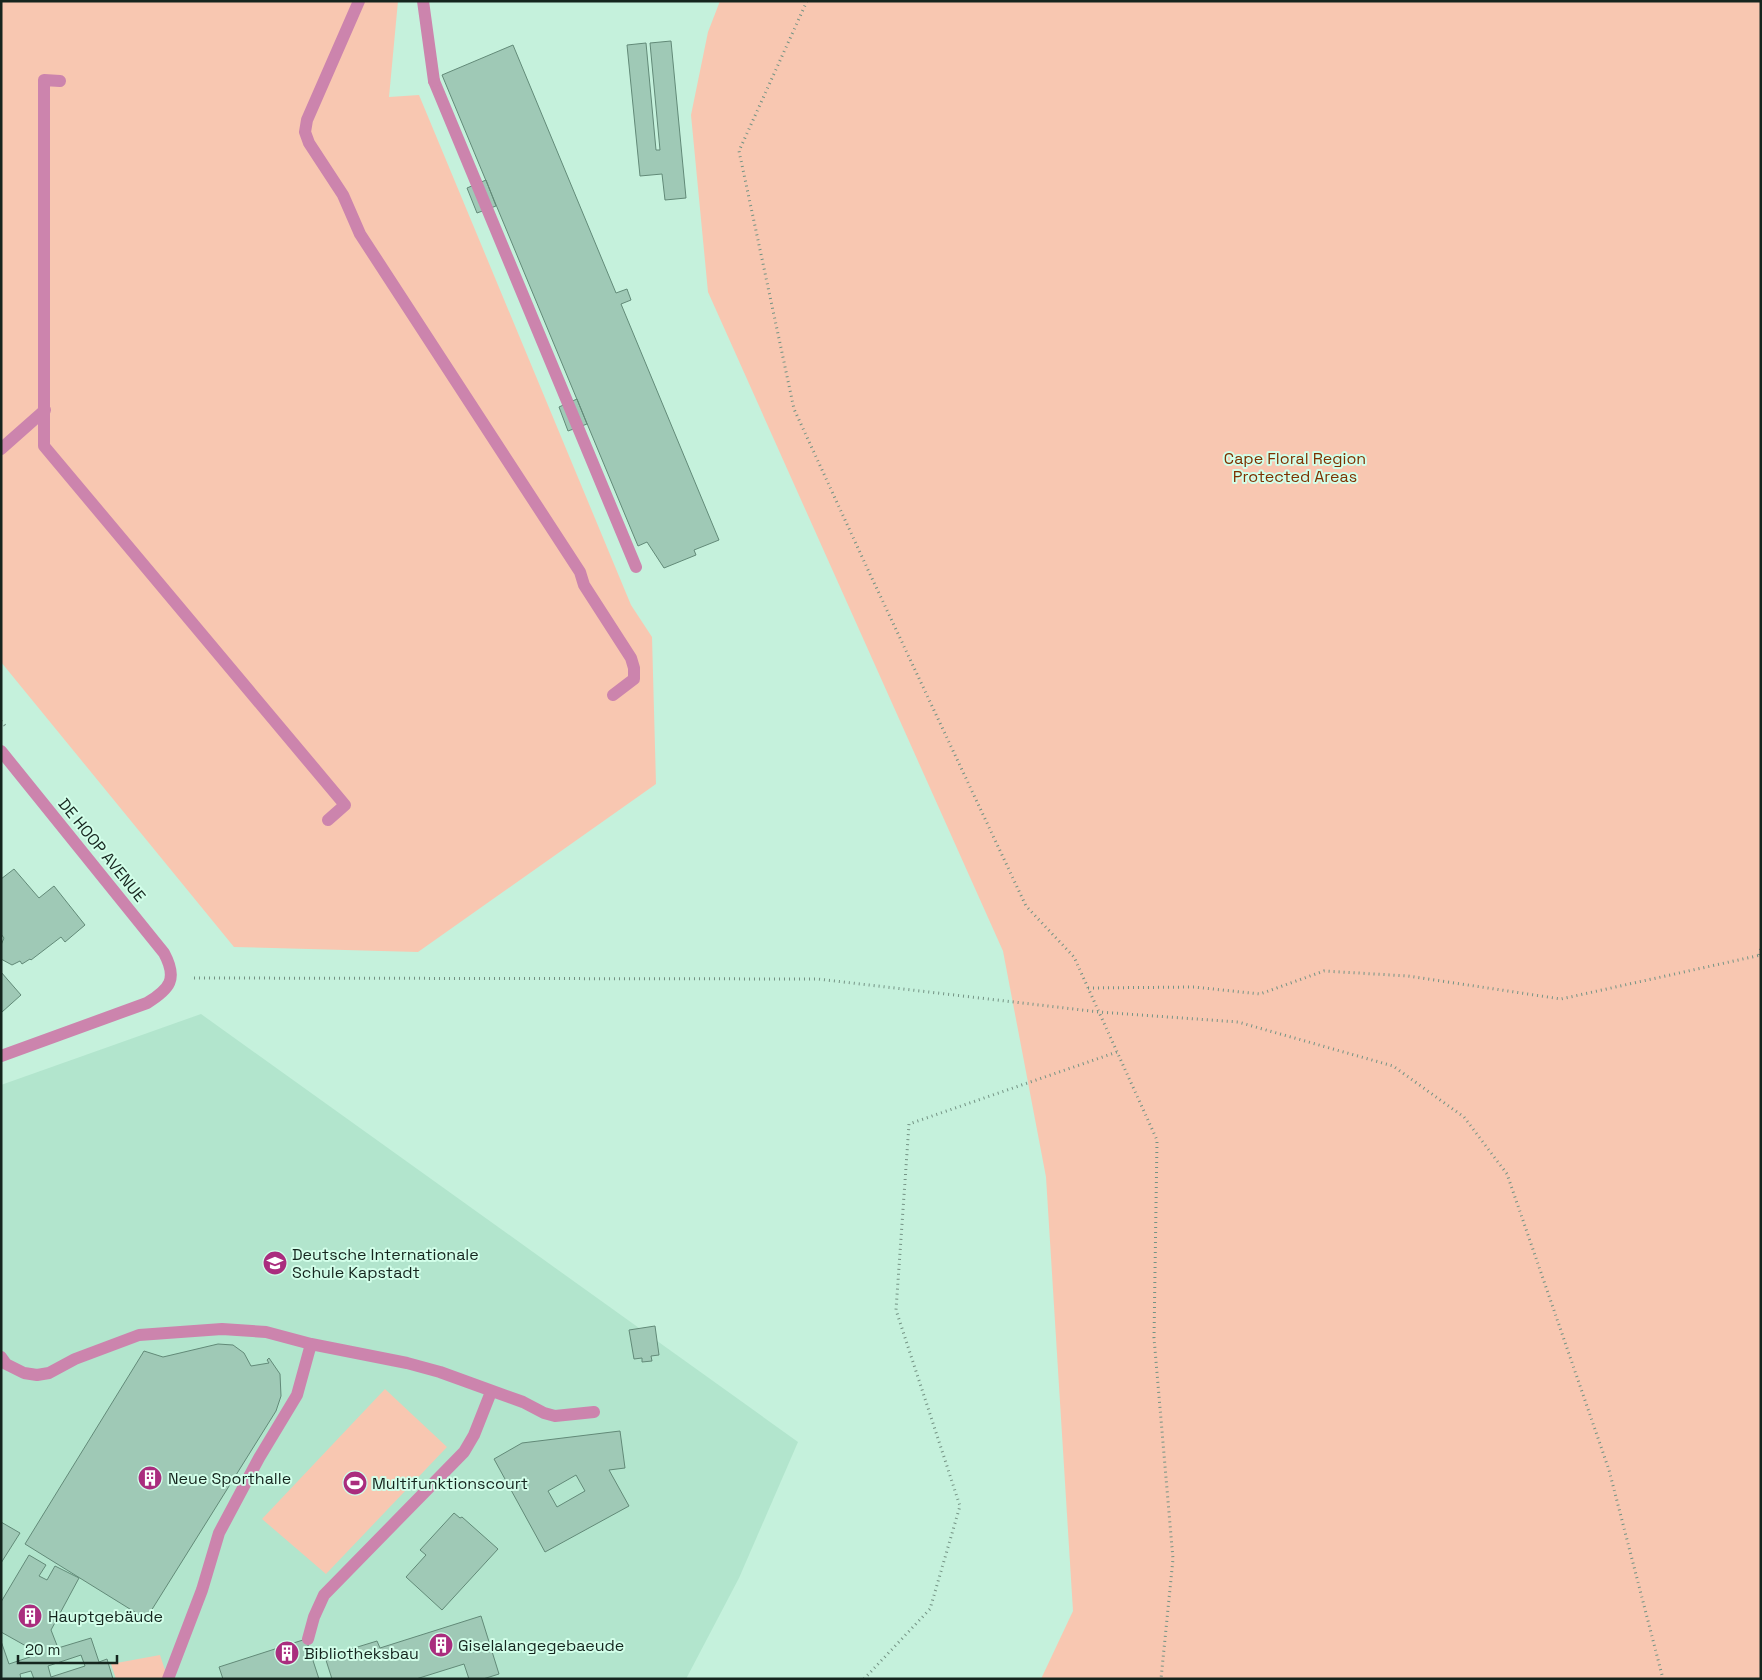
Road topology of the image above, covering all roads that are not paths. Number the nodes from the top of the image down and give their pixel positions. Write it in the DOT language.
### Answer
graph roads {
  1 [pos="359,1"];
  2 [pos="423,1"];
  3 [pos="60,81"];
  4 [pos="45,410"];
  5 [pos="1,449"];
  6 [pos="636,567"];
  7 [pos="613,696"];
  8 [pos="1,751"];
  9 [pos="328,820"];
  10 [pos="1,1056"];
  11 [pos="311,1344"];
  12 [pos="1,1357"];
  13 [pos="492,1392"];
  14 [pos="594,1412"];
  15 [pos="308,1639"];
  16 [pos="168,1679"];
  1 -- 7 [label="street"];
  2 -- 6 [label="street"];
  3 -- 4 [label="street"];
  4 -- 5 [label="street"];
  4 -- 9 [label="street"];
  8 -- 10 [label="street, DE HOOP AVENUE"];
  11 -- 12 [label="street"];
  11 -- 13 [label="street"];
  11 -- 16 [label="street"];
  13 -- 14 [label="street"];
  13 -- 15 [label="street"];
}
